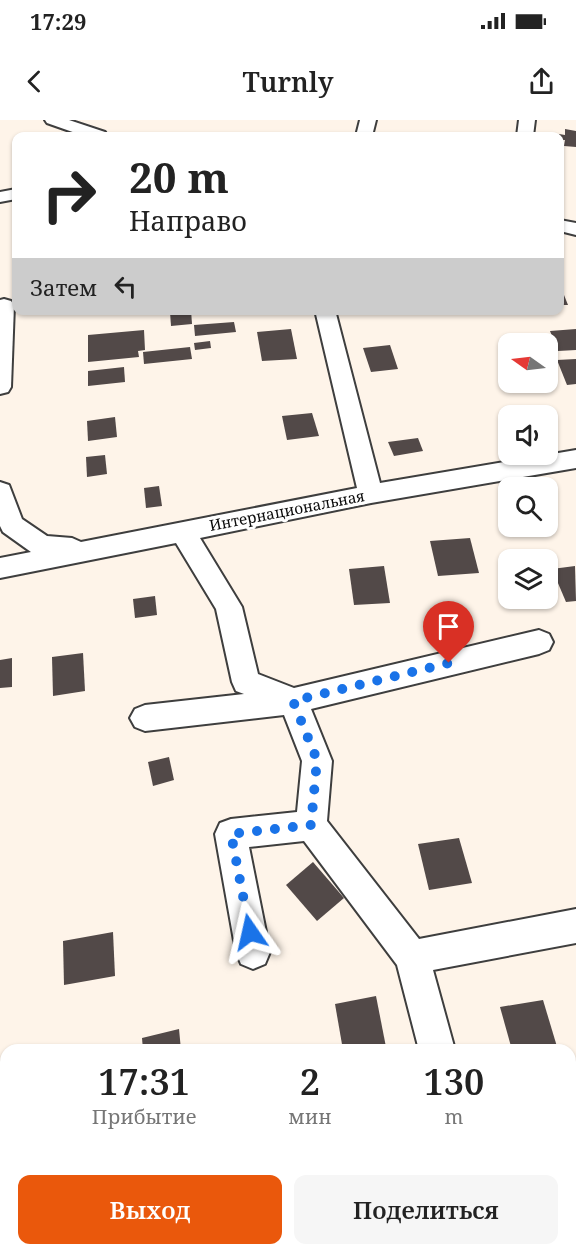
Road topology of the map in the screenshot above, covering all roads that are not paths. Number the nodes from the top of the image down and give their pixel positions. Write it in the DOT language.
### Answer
graph roads {
  1 [pos="53,120"];
  2 [pos="88,132"];
  3 [pos="12,292"];
  4 [pos="2,306"];
  5 [pos="326,315"];
  6 [pos="0,387"];
  7 [pos="576,459"];
  8 [pos="0,491"];
  9 [pos="371,494"];
  10 [pos="183,531"];
  11 [pos="90,550"];
  12 [pos="0,568"];
  13 [pos="539,642"];
  14 [pos="293,701"];
  15 [pos="145,718"];
  16 [pos="311,825"];
  17 [pos="576,926"];
  18 [pos="253,952"];
  19 [pos="412,957"];
  20 [pos="435,1044"];
  1 -- 2 [label="street"];
  3 -- 4 [label="street"];
  4 -- 6 [label="street"];
  5 -- 9 [label="street"];
  7 -- 9 [label="street, Интернациональная"];
  8 -- 11 [label="street"];
  9 -- 10 [label="street, Интернациональная"];
  10 -- 11 [label="street, Интернациональная"];
  10 -- 14 [label="street"];
  11 -- 12 [label="street, Интернациональная"];
  13 -- 14 [label="street"];
  14 -- 15 [label="street"];
  14 -- 16 [label="street"];
  16 -- 18 [label="street"];
  16 -- 19 [label="street"];
  17 -- 19 [label="street"];
  19 -- 20 [label="street"];
}
